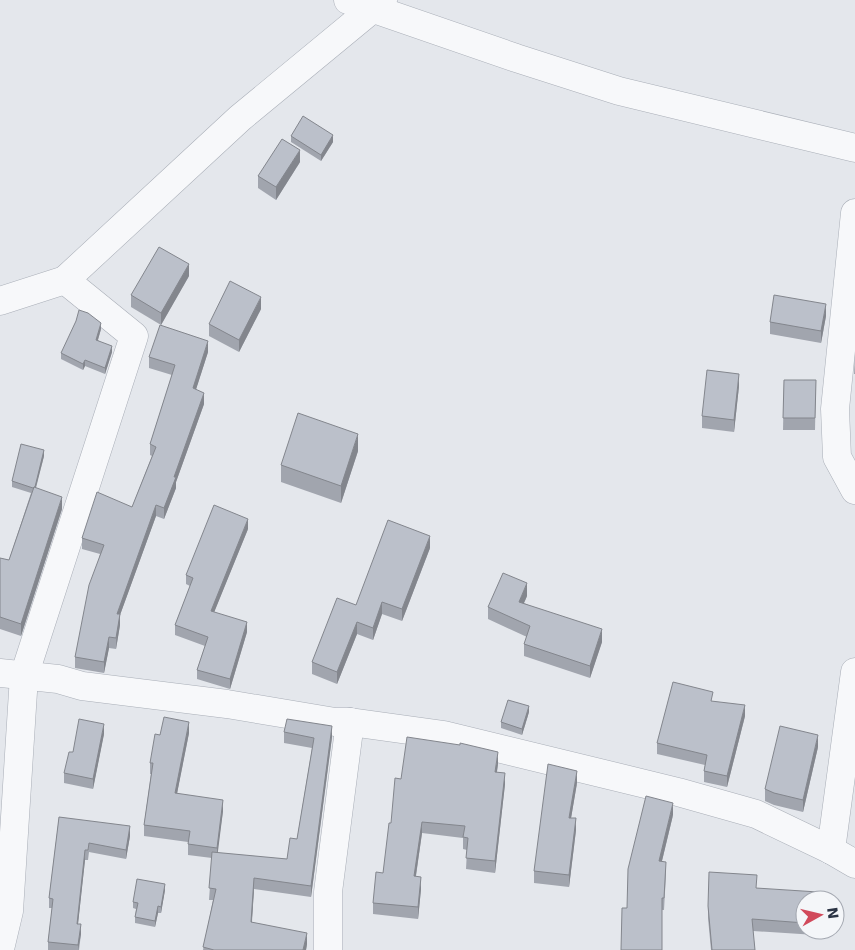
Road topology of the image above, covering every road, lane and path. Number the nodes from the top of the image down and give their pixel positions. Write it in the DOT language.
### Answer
graph roads {
  1 [pos="368,3"];
  2 [pos="855,148"];
  3 [pos="855,213"];
  4 [pos="64,280"];
  5 [pos="0,301"];
  6 [pos="855,490"];
  7 [pos="855,672"];
  8 [pos="12,674"];
  9 [pos="350,722"];
  10 [pos="831,850"];
  11 [pos="855,864"];
  12 [pos="0,948"];
  13 [pos="328,950"];
  1 -- 2 [label="street"];
  1 -- 4 [label="street"];
  3 -- 6 [label="street"];
  4 -- 5 [label="street"];
  4 -- 8 [label="street"];
  7 -- 10 [label="street"];
  8 -- 9 [label="street"];
  8 -- 12 [label="street"];
  9 -- 10 [label="street"];
  9 -- 13 [label="street"];
  10 -- 11 [label="street"];
}
